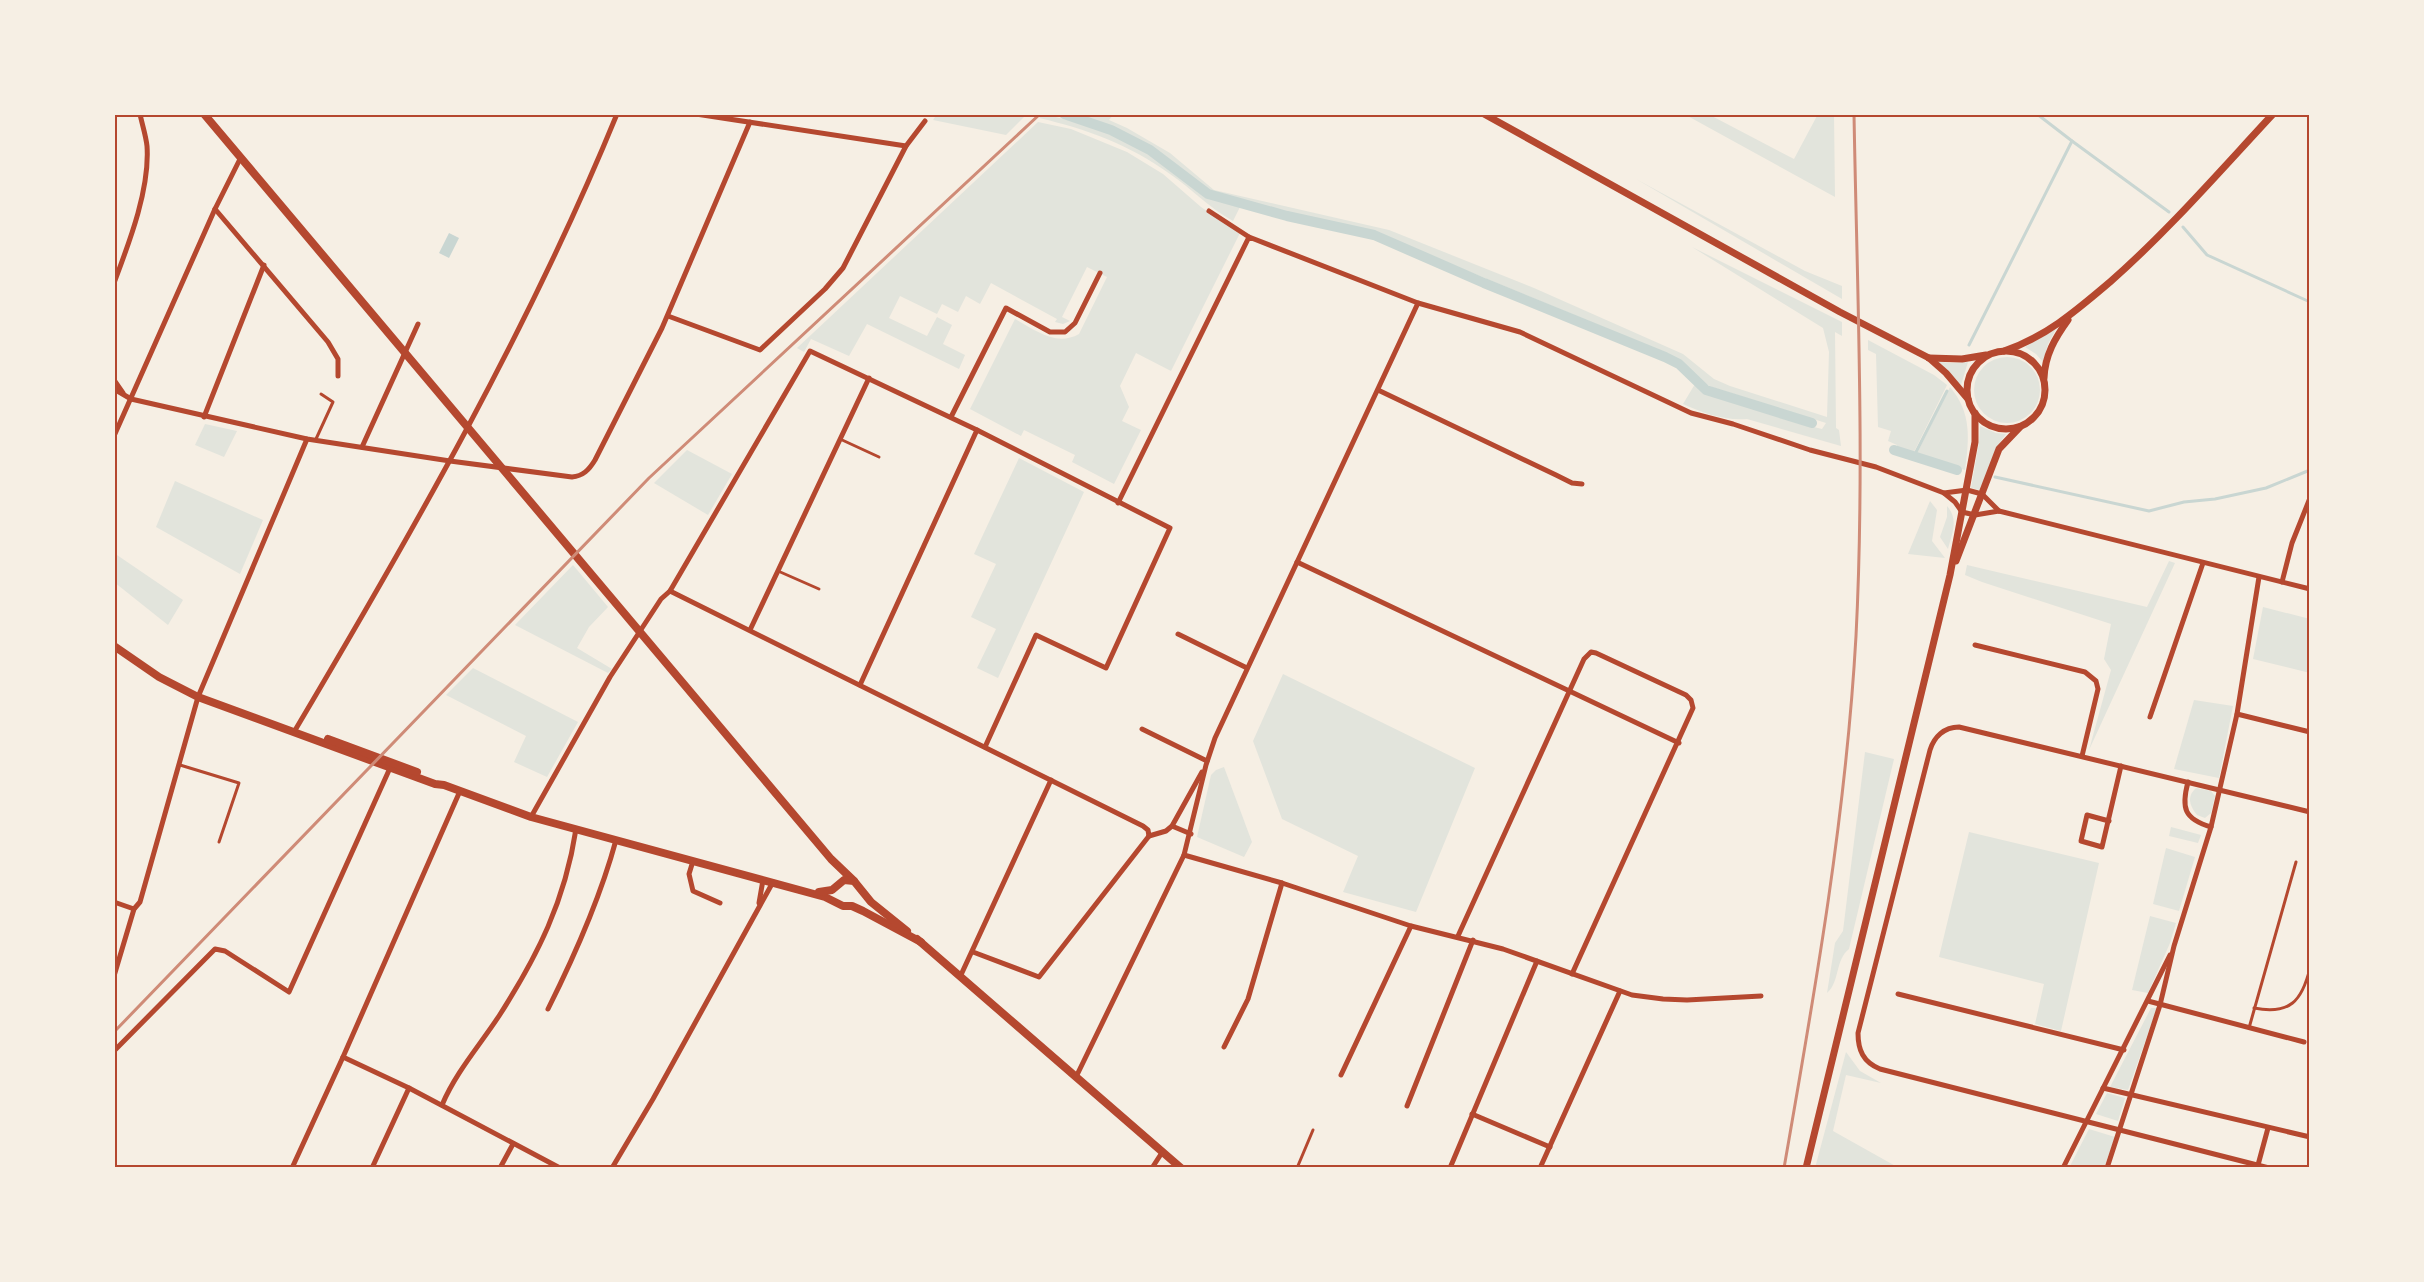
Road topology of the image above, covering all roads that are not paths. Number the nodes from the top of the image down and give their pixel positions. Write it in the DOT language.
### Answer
graph roads {
  1 [pos="140,114"];
  2 [pos="204,114"];
  3 [pos="617,114"];
  4 [pos="696,114"];
  5 [pos="1484,114"];
  6 [pos="2273,114"];
  7 [pos="925,121"];
  8 [pos="750,122"];
  9 [pos="906,147"];
  10 [pos="241,157"];
  11 [pos="215,209"];
  12 [pos="1209,211"];
  13 [pos="1250,237"];
  14 [pos="264,265"];
  15 [pos="1100,273"];
  16 [pos="114,283"];
  17 [pos="1419,303"];
  18 [pos="2072,315"];
  19 [pos="668,316"];
  20 [pos="418,324"];
  21 [pos="2004,351"];
  22 [pos="1989,355"];
  23 [pos="1929,358"];
  24 [pos="338,376"];
  25 [pos="868,378"];
  26 [pos="114,380"];
  27 [pos="2044,384"];
  28 [pos="114,389"];
  29 [pos="1378,390"];
  30 [pos="123,394"];
  31 [pos="321,394"];
  32 [pos="131,399"];
  33 [pos="1968,399"];
  34 [pos="1975,413"];
  35 [pos="204,417"];
  36 [pos="951,417"];
  37 [pos="2022,425"];
  38 [pos="977,430"];
  39 [pos="114,436"];
  40 [pos="307,439"];
  41 [pos="840,439"];
  42 [pos="316,440"];
  43 [pos="362,447"];
  44 [pos="879,457"];
  45 [pos="450,461"];
  46 [pos="1582,484"];
  47 [pos="1967,490"];
  48 [pos="1944,493"];
  49 [pos="1982,494"];
  50 [pos="2310,498"];
  51 [pos="1118,503"];
  52 [pos="1999,511"];
  53 [pos="1962,512"];
  54 [pos="1975,515"];
  55 [pos="1297,562"];
  56 [pos="2203,562"];
  57 [pos="778,570"];
  58 [pos="1950,575"];
  59 [pos="2259,577"];
  60 [pos="2282,582"];
  61 [pos="819,589"];
  62 [pos="2310,589"];
  63 [pos="670,591"];
  64 [pos="750,630"];
  65 [pos="1178,634"];
  66 [pos="1975,645"];
  67 [pos="114,646"];
  68 [pos="1247,668"];
  69 [pos="860,685"];
  70 [pos="1569,691"];
  71 [pos="198,697"];
  72 [pos="2237,714"];
  73 [pos="2150,717"];
  74 [pos="1142,729"];
  75 [pos="294,732"];
  76 [pos="2310,732"];
  77 [pos="305,736"];
  78 [pos="1679,742"];
  79 [pos="985,747"];
  80 [pos="2082,756"];
  81 [pos="1206,763"];
  82 [pos="178,764"];
  83 [pos="2121,766"];
  84 [pos="390,768"];
  85 [pos="1051,780"];
  86 [pos="2187,782"];
  87 [pos="444,785"];
  88 [pos="2220,790"];
  89 [pos="460,791"];
  90 [pos="1188,796"];
  91 [pos="1198,800"];
  92 [pos="2310,812"];
  93 [pos="531,817"];
  94 [pos="2109,821"];
  95 [pos="1172,825"];
  96 [pos="2211,827"];
  97 [pos="576,829"];
  98 [pos="1191,834"];
  99 [pos="1149,836"];
  100 [pos="616,840"];
  101 [pos="219,842"];
  102 [pos="1184,855"];
  103 [pos="831,859"];
  104 [pos="693,861"];
  105 [pos="2296,862"];
  106 [pos="763,880"];
  107 [pos="854,881"];
  108 [pos="773,882"];
  109 [pos="1282,883"];
  110 [pos="836,887"];
  111 [pos="803,891"];
  112 [pos="861,892"];
  113 [pos="114,902"];
  114 [pos="720,903"];
  115 [pos="840,904"];
  116 [pos="852,906"];
  117 [pos="134,909"];
  118 [pos="757,911"];
  119 [pos="1411,926"];
  120 [pos="1458,936"];
  121 [pos="1473,940"];
  122 [pos="921,942"];
  123 [pos="2174,946"];
  124 [pos="973,952"];
  125 [pos="1537,961"];
  126 [pos="2310,968"];
  127 [pos="1572,974"];
  128 [pos="114,976"];
  129 [pos="960,977"];
  130 [pos="1620,991"];
  131 [pos="1898,994"];
  132 [pos="1761,996"];
  133 [pos="2148,1001"];
  134 [pos="2160,1005"];
  135 [pos="2254,1008"];
  136 [pos="548,1009"];
  137 [pos="2249,1028"];
  138 [pos="2304,1042"];
  139 [pos="1224,1047"];
  140 [pos="2124,1050"];
  141 [pos="114,1051"];
  142 [pos="343,1057"];
  143 [pos="1341,1075"];
  144 [pos="1076,1077"];
  145 [pos="409,1088"];
  146 [pos="2103,1088"];
  147 [pos="2131,1095"];
  148 [pos="442,1105"];
  149 [pos="1407,1106"];
  150 [pos="1472,1114"];
  151 [pos="2086,1121"];
  152 [pos="2268,1128"];
  153 [pos="1313,1130"];
  154 [pos="2120,1130"];
  155 [pos="2310,1137"];
  156 [pos="513,1144"];
  157 [pos="1550,1147"];
  158 [pos="1162,1151"];
  159 [pos="2258,1165"];
  160 [pos="292,1168"];
  161 [pos="372,1168"];
  162 [pos="500,1168"];
  163 [pos="560,1168"];
  164 [pos="612,1168"];
  165 [pos="1152,1168"];
  166 [pos="1181,1168"];
  167 [pos="1297,1168"];
  168 [pos="1450,1168"];
  169 [pos="1540,1168"];
  170 [pos="1806,1168"];
  171 [pos="2063,1168"];
  172 [pos="2107,1168"];
  173 [pos="2269,1168"];
  1 -- 16 [label="street"];
  2 -- 10 [label="main road"];
  3 -- 45 [label="street"];
  4 -- 8 [label="street"];
  5 -- 23 [label="street"];
  6 -- 18 [label="street"];
  7 -- 9 [label="street"];
  8 -- 9 [label="street"];
  8 -- 19 [label="street"];
  9 -- 19 [label="street"];
  10 -- 11 [label="street"];
  10 -- 103 [label="main road"];
  11 -- 14 [label="street"];
  11 -- 32 [label="street"];
  12 -- 13 [label="street"];
  13 -- 17 [label="street"];
  13 -- 51 [label="street"];
  14 -- 24 [label="street"];
  14 -- 35 [label="street"];
  15 -- 36 [label="street"];
  17 -- 29 [label="street"];
  17 -- 48 [label="street"];
  18 -- 21 [label="street"];
  18 -- 27 [label="street"];
  19 -- 45 [label="street"];
  20 -- 43 [label="street"];
  21 -- 22 [label="street"];
  21 -- 27 [label="street"];
  22 -- 23 [label="street"];
  22 -- 33 [label="street"];
  23 -- 33 [label="street"];
  25 -- 36 [label="street"];
  25 -- 41 [label="street"];
  25 -- 63 [label="street"];
  26 -- 30 [label="street"];
  27 -- 37 [label="street"];
  28 -- 30 [label="street"];
  29 -- 46 [label="street"];
  29 -- 55 [label="street"];
  30 -- 32 [label="street"];
  31 -- 42 [label="lane"];
  32 -- 35 [label="street"];
  32 -- 39 [label="street"];
  33 -- 34 [label="street"];
  34 -- 37 [label="street"];
  34 -- 47 [label="street"];
  35 -- 40 [label="street"];
  36 -- 38 [label="street"];
  37 -- 49 [label="street"];
  38 -- 51 [label="street"];
  38 -- 69 [label="street"];
  40 -- 42 [label="street"];
  40 -- 71 [label="street"];
  41 -- 44 [label="lane"];
  41 -- 57 [label="street"];
  42 -- 43 [label="street"];
  43 -- 45 [label="street"];
  45 -- 75 [label="street"];
  47 -- 48 [label="street"];
  47 -- 49 [label="street"];
  47 -- 53 [label="street"];
  48 -- 53 [label="street"];
  49 -- 52 [label="street"];
  49 -- 54 [label="street"];
  50 -- 60 [label="street"];
  51 -- 79 [label="street"];
  52 -- 54 [label="street"];
  52 -- 56 [label="street"];
  53 -- 54 [label="street"];
  53 -- 58 [label="street"];
  54 -- 58 [label="street"];
  55 -- 68 [label="street"];
  55 -- 70 [label="street"];
  56 -- 59 [label="street"];
  56 -- 73 [label="street"];
  57 -- 61 [label="lane"];
  57 -- 64 [label="street"];
  58 -- 170 [label="street"];
  59 -- 60 [label="street"];
  59 -- 72 [label="street"];
  60 -- 62 [label="street"];
  63 -- 64 [label="street"];
  63 -- 93 [label="street"];
  64 -- 69 [label="street"];
  65 -- 68 [label="street"];
  66 -- 80 [label="street"];
  67 -- 71 [label="main road"];
  68 -- 81 [label="street"];
  69 -- 79 [label="street"];
  70 -- 78 [label="street"];
  70 -- 78 [label="street"];
  70 -- 120 [label="street"];
  71 -- 75 [label="main road"];
  71 -- 82 [label="street"];
  72 -- 76 [label="street"];
  72 -- 88 [label="street"];
  74 -- 81 [label="street"];
  75 -- 77 [label="main road"];
  77 -- 84 [label="main road"];
  77 -- 87 [label="main road"];
  78 -- 127 [label="street"];
  79 -- 85 [label="street"];
  80 -- 83 [label="street"];
  80 -- 151 [label="street"];
  81 -- 90 [label="street"];
  81 -- 91 [label="street"];
  82 -- 101 [label="lane"];
  82 -- 117 [label="street"];
  83 -- 86 [label="street"];
  83 -- 94 [label="street"];
  84 -- 87 [label="main road"];
  84 -- 141 [label="street"];
  85 -- 99 [label="street"];
  85 -- 124 [label="street"];
  86 -- 88 [label="street"];
  86 -- 96 [label="street"];
  87 -- 89 [label="main road"];
  88 -- 92 [label="street"];
  88 -- 96 [label="street"];
  89 -- 93 [label="main road"];
  89 -- 142 [label="street"];
  90 -- 91 [label="street"];
  90 -- 95 [label="street"];
  91 -- 98 [label="street"];
  93 -- 97 [label="main road"];
  94 -- 94 [label="street"];
  95 -- 98 [label="street"];
  95 -- 99 [label="street"];
  96 -- 123 [label="street"];
  97 -- 100 [label="main road"];
  97 -- 148 [label="street"];
  98 -- 102 [label="street"];
  99 -- 124 [label="street"];
  100 -- 104 [label="main road"];
  100 -- 136 [label="street"];
  102 -- 109 [label="street"];
  102 -- 144 [label="street"];
  103 -- 107 [label="main road"];
  103 -- 110 [label="main road"];
  104 -- 106 [label="main road"];
  104 -- 114 [label="street"];
  105 -- 135 [label="lane"];
  106 -- 108 [label="main road"];
  106 -- 118 [label="street"];
  107 -- 110 [label="main road"];
  107 -- 112 [label="main road"];
  108 -- 111 [label="main road"];
  108 -- 118 [label="street"];
  109 -- 119 [label="street"];
  109 -- 139 [label="street"];
  110 -- 111 [label="main road"];
  110 -- 115 [label="main road"];
  111 -- 115 [label="main road"];
  112 -- 116 [label="main road"];
  112 -- 122 [label="main road"];
  113 -- 117 [label="street"];
  115 -- 116 [label="main road"];
  116 -- 122 [label="main road"];
  117 -- 128 [label="street"];
  118 -- 164 [label="street"];
  119 -- 120 [label="street"];
  119 -- 143 [label="street"];
  120 -- 121 [label="street"];
  121 -- 125 [label="street"];
  121 -- 149 [label="street"];
  122 -- 129 [label="main road"];
  123 -- 133 [label="street"];
  123 -- 134 [label="street"];
  124 -- 129 [label="street"];
  125 -- 127 [label="street"];
  125 -- 150 [label="street"];
  126 -- 135 [label="lane"];
  127 -- 130 [label="street"];
  129 -- 144 [label="main road"];
  130 -- 132 [label="street"];
  130 -- 157 [label="street"];
  131 -- 140 [label="street"];
  133 -- 134 [label="street"];
  133 -- 140 [label="street"];
  134 -- 137 [label="street"];
  134 -- 147 [label="street"];
  135 -- 137 [label="lane"];
  137 -- 138 [label="street"];
  140 -- 146 [label="street"];
  142 -- 145 [label="street"];
  142 -- 160 [label="street"];
  144 -- 158 [label="main road"];
  145 -- 148 [label="street"];
  145 -- 161 [label="street"];
  146 -- 147 [label="street"];
  146 -- 151 [label="street"];
  147 -- 152 [label="street"];
  147 -- 154 [label="street"];
  148 -- 156 [label="street"];
  150 -- 157 [label="street"];
  150 -- 168 [label="street"];
  151 -- 154 [label="street"];
  151 -- 171 [label="street"];
  152 -- 155 [label="street"];
  152 -- 159 [label="street"];
  153 -- 167 [label="lane"];
  154 -- 159 [label="street"];
  154 -- 172 [label="street"];
  156 -- 162 [label="street"];
  156 -- 163 [label="street"];
  157 -- 169 [label="street"];
  158 -- 165 [label="street"];
  158 -- 166 [label="main road"];
  159 -- 173 [label="street"];
}
